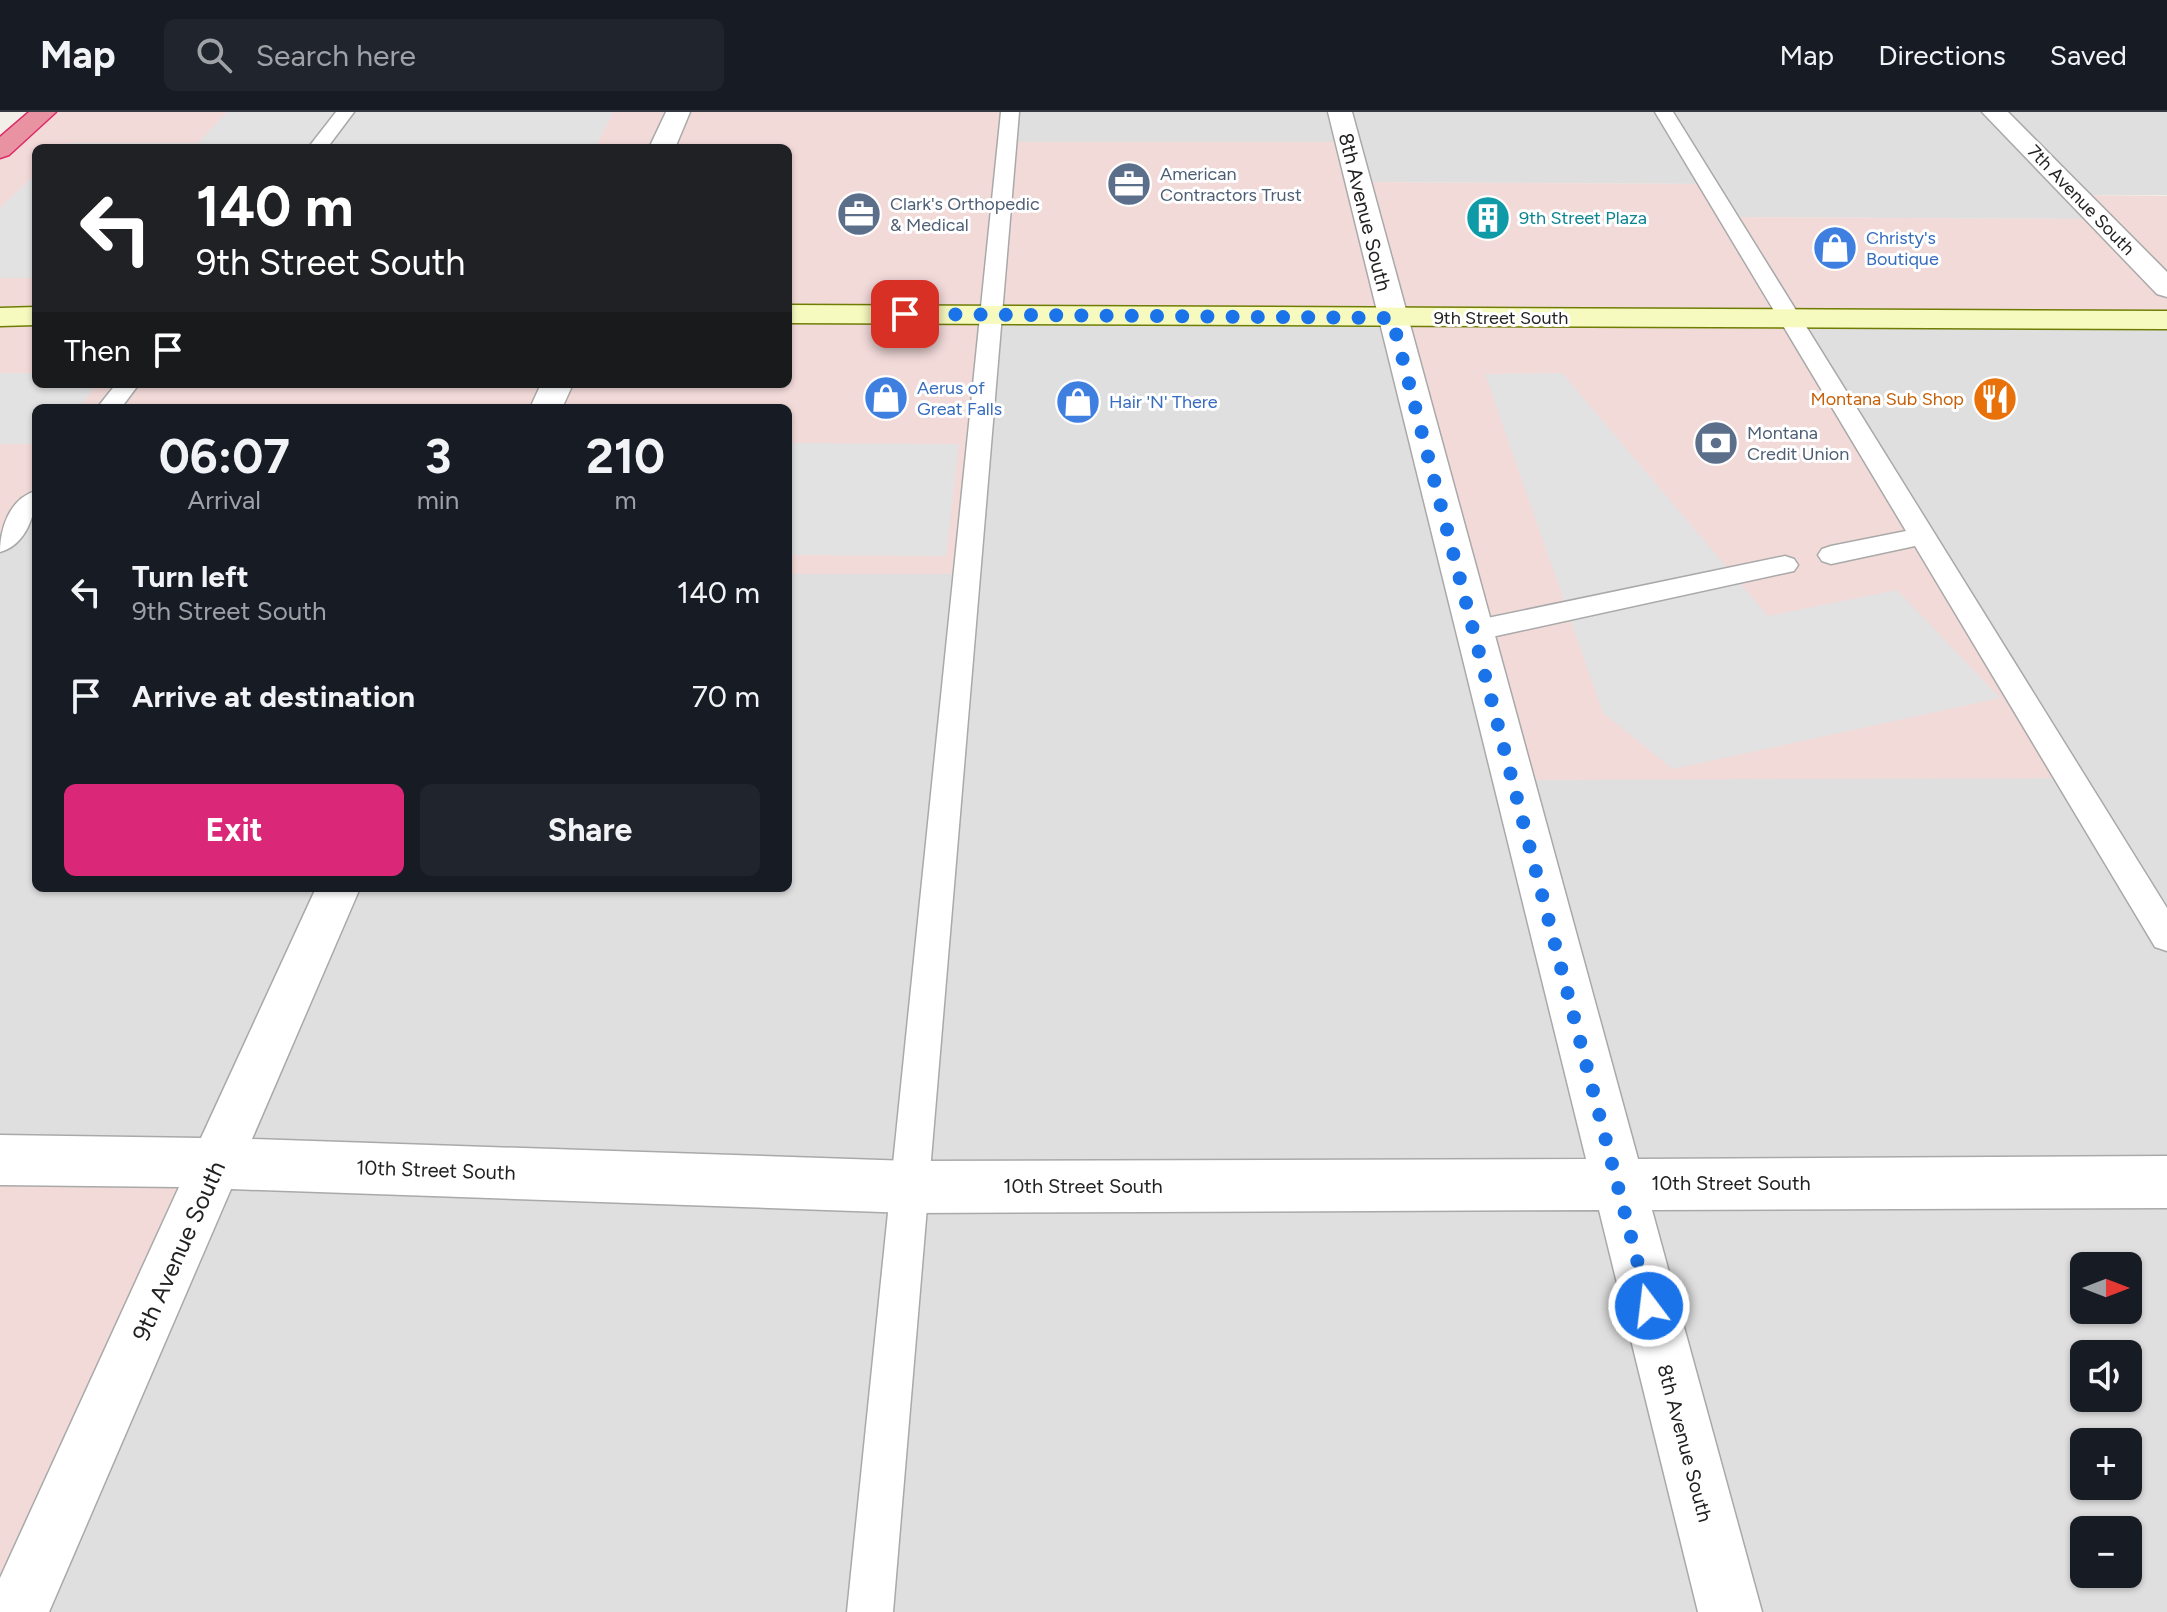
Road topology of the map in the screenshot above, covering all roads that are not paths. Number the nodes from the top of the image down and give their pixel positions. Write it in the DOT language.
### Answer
graph roads {
  1 [pos="44,112"];
  2 [pos="345,112"];
  3 [pos="678,112"];
  4 [pos="1010,112"];
  5 [pos="1340,112"];
  6 [pos="1664,112"];
  7 [pos="1994,112"];
  8 [pos="320,144"];
  9 [pos="664,144"];
  10 [pos="0,150"];
  11 [pos="2167,288"];
  12 [pos="792,314"];
  13 [pos="992,314"];
  14 [pos="32,316"];
  15 [pos="0,317"];
  16 [pos="1392,318"];
  17 [pos="1790,319"];
  18 [pos="2167,320"];
  19 [pos="125,388"];
  20 [pos="112,404"];
  21 [pos="32,504"];
  22 [pos="1922,536"];
  23 [pos="0,543"];
  24 [pos="1831,555"];
  25 [pos="1785,565"];
  26 [pos="1473,631"];
  27 [pos="336,892"];
  28 [pos="2167,937"];
  29 [pos="0,1160"];
  30 [pos="218,1163"];
  31 [pos="2167,1182"];
  32 [pos="1617,1184"];
  33 [pos="910,1187"];
  34 [pos="17,1612"];
  35 [pos="870,1612"];
  36 [pos="1730,1612"];
  1 -- 10 [label="highway"];
  2 -- 8 [label="lane"];
  3 -- 9 [label="street"];
  4 -- 13 [label="lane"];
  5 -- 16 [label="street, 8th Avenue South"];
  6 -- 17 [label="lane"];
  7 -- 11 [label="street, 7th Avenue South"];
  12 -- 13 [label="main road, 9th Street South"];
  13 -- 16 [label="main road, 9th Street South"];
  13 -- 33 [label="lane"];
  14 -- 15 [label="main road"];
  16 -- 17 [label="main road, 9th Street South"];
  16 -- 26 [label="street, 8th Avenue South"];
  17 -- 18 [label="main road, 9th Street South"];
  17 -- 22 [label="lane"];
  19 -- 20 [label="lane"];
  21 -- 23 [label="lane"];
  22 -- 24 [label="lane"];
  22 -- 28 [label="lane"];
  25 -- 26 [label="lane"];
  26 -- 32 [label="street, 8th Avenue South"];
  27 -- 30 [label="street, 9th Avenue South"];
  29 -- 30 [label="street, 10th Street South"];
  30 -- 33 [label="street, 10th Street South"];
  30 -- 34 [label="street, 9th Avenue South"];
  31 -- 32 [label="street, 10th Street South"];
  32 -- 33 [label="street, 10th Street South"];
  32 -- 36 [label="street, 8th Avenue South"];
  33 -- 35 [label="lane"];
}
